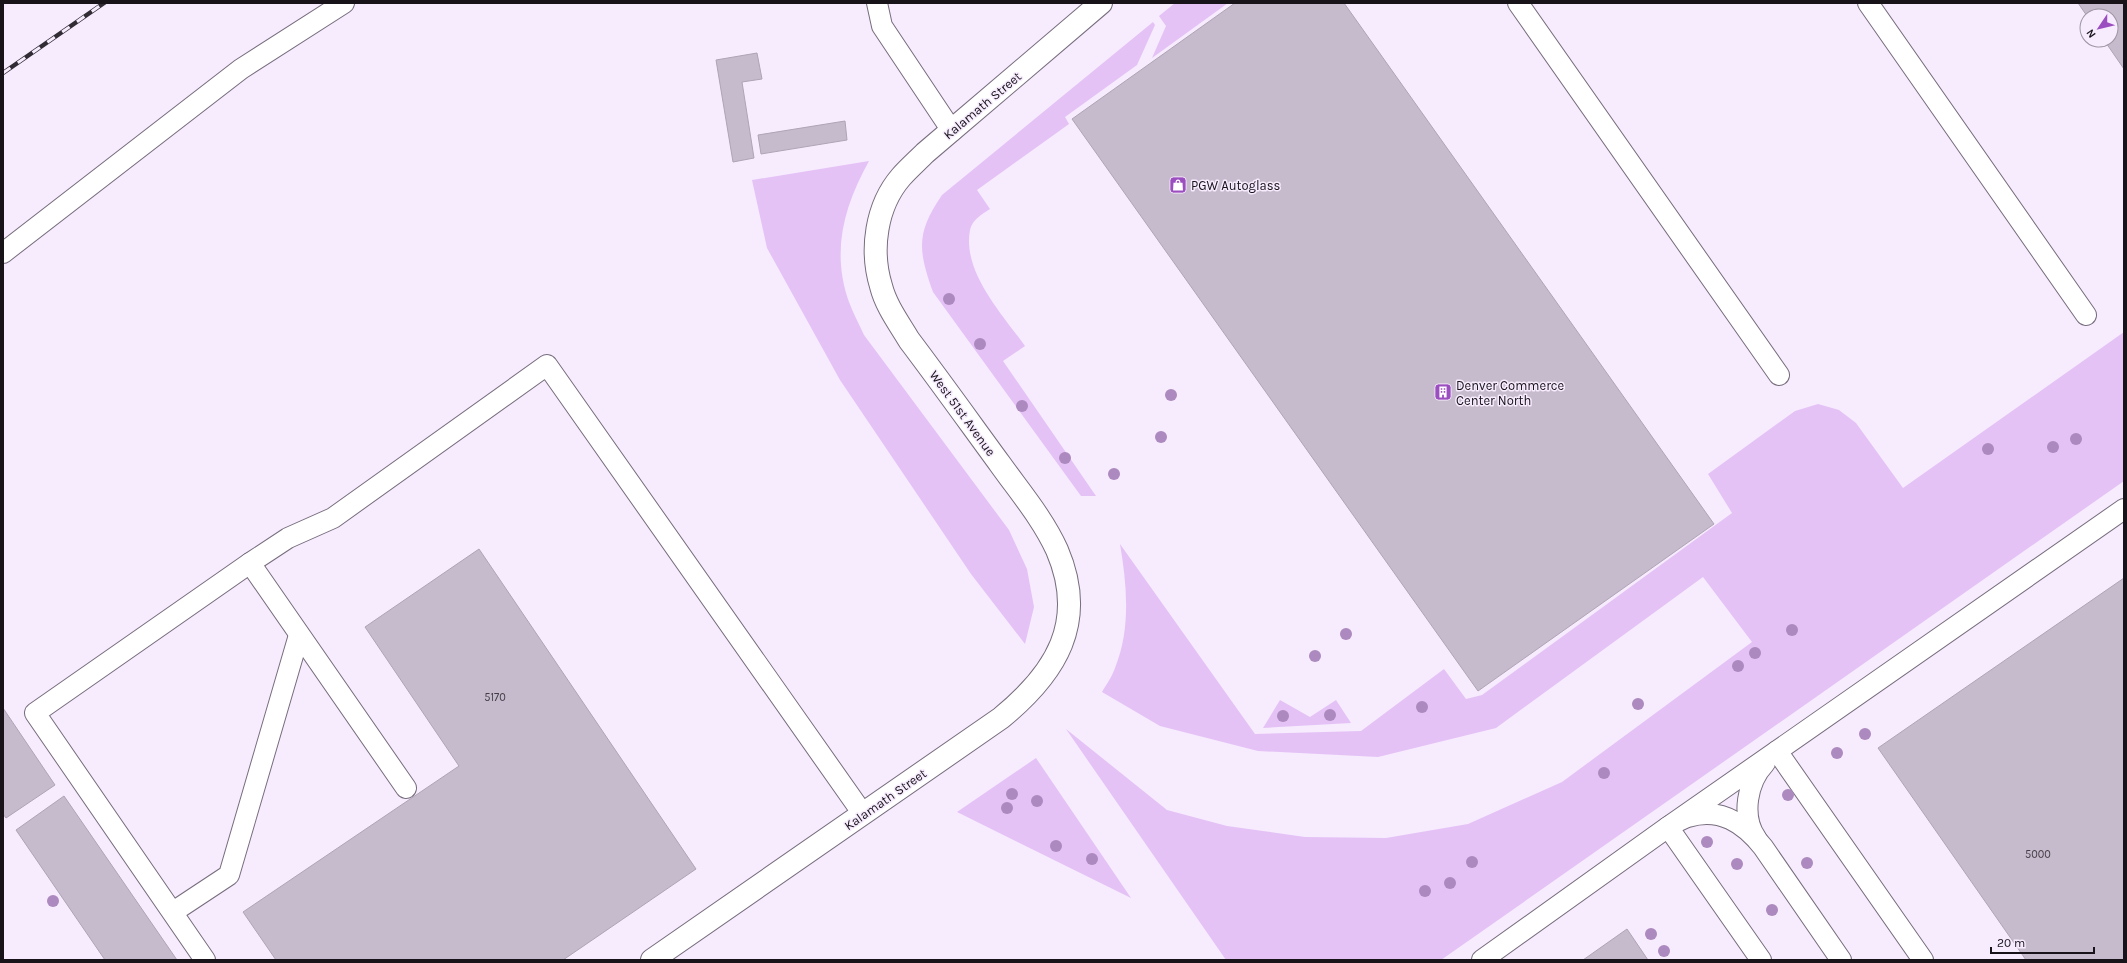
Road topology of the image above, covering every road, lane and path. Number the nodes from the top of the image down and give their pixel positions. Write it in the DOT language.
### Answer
graph roads {
  1 [pos="344,3"];
  2 [pos="877,3"];
  3 [pos="1102,3"];
  4 [pos="1518,3"];
  5 [pos="1868,3"];
  6 [pos="952,131"];
  7 [pos="880,221"];
  8 [pos="3,253"];
  9 [pos="2086,315"];
  10 [pos="1779,375"];
  11 [pos="2124,509"];
  12 [pos="250,563"];
  13 [pos="1068,600"];
  14 [pos="299,635"];
  15 [pos="1775,752"];
  16 [pos="406,788"];
  17 [pos="863,814"];
  18 [pos="1668,827"];
  19 [pos="1758,840"];
  20 [pos="173,912"];
  21 [pos="206,960"];
  22 [pos="652,960"];
  23 [pos="1482,960"];
  24 [pos="1761,960"];
  25 [pos="1841,960"];
  26 [pos="1924,960"];
  1 -- 8 [label="lane"];
  2 -- 6 [label="lane"];
  3 -- 6 [label="street, Kalamath Street"];
  4 -- 10 [label="lane"];
  5 -- 9 [label="lane"];
  6 -- 7 [label="street, Kalamath Street"];
  7 -- 13 [label="street, West 51st Avenue"];
  11 -- 15 [label="lane"];
  12 -- 14 [label="lane"];
  12 -- 17 [label="lane"];
  12 -- 20 [label="lane"];
  13 -- 17 [label="street, Kalamath Street"];
  14 -- 16 [label="lane"];
  14 -- 20 [label="lane"];
  15 -- 18 [label="lane"];
  15 -- 19 [label="lane"];
  15 -- 26 [label="lane"];
  17 -- 22 [label="street, Kalamath Street"];
  18 -- 19 [label="lane"];
  18 -- 23 [label="lane"];
  18 -- 24 [label="lane"];
  19 -- 25 [label="lane"];
  20 -- 21 [label="lane"];
}
